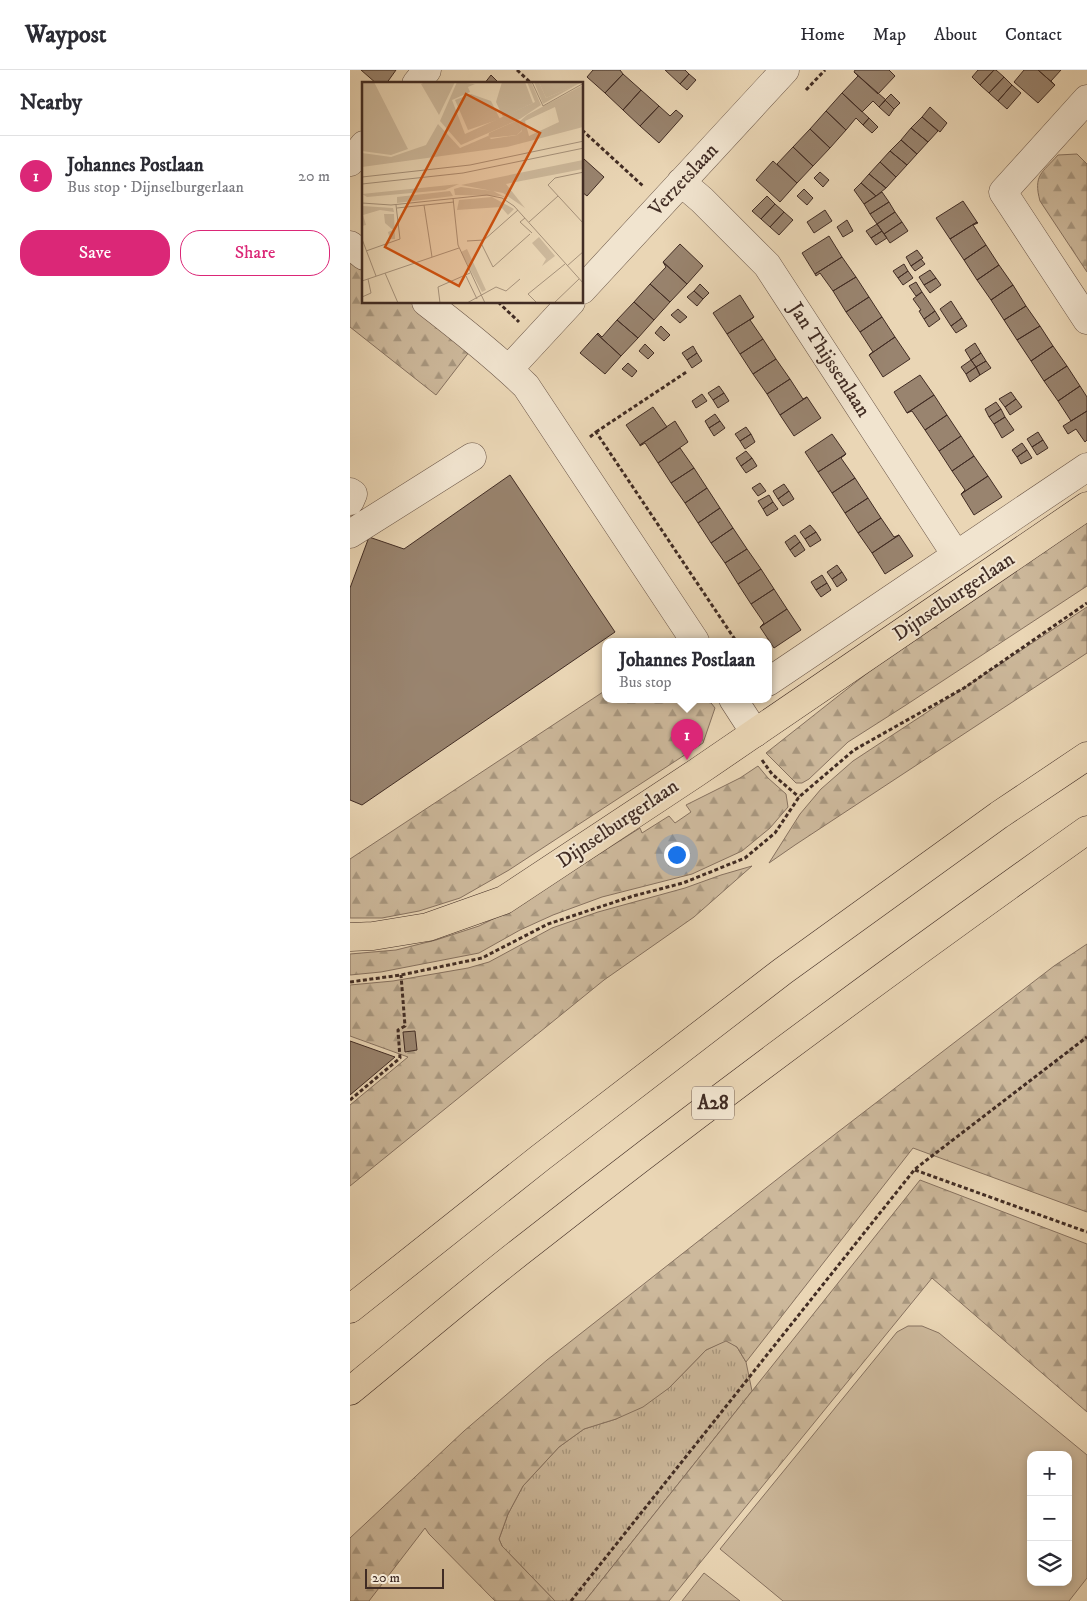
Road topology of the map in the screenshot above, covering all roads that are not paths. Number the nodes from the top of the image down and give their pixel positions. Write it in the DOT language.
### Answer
graph roads {
  1 [pos="428,70"];
  2 [pos="785,70"];
  3 [pos="418,82"];
  4 [pos="1087,99"];
  5 [pos="362,147"];
  6 [pos="350,162"];
  7 [pos="681,182"];
  8 [pos="350,245"];
  9 [pos="362,254"];
  10 [pos="584,288"];
  11 [pos="429,304"];
  12 [pos="569,304"];
  13 [pos="1087,320"];
  14 [pos="509,369"];
  15 [pos="472,457"];
  16 [pos="1087,467"];
  17 [pos="350,492"];
  18 [pos="350,501"];
  19 [pos="1087,506"];
  20 [pos="350,534"];
  21 [pos="956,555"];
  22 [pos="693,638"];
  23 [pos="772,679"];
  24 [pos="739,703"];
  25 [pos="755,732"];
  26 [pos="1087,756"];
  27 [pos="1087,830"];
  28 [pos="350,937"];
  29 [pos="350,1309"];
  30 [pos="350,1392"];
  1 -- 3 [label="street"];
  2 -- 7 [label="street, Verzetslaan"];
  4 -- 13 [label="street"];
  5 -- 6 [label="street"];
  7 -- 10 [label="street, Verzetslaan"];
  7 -- 21 [label="street, Jan Thijssenlaan"];
  8 -- 9 [label="street"];
  11 -- 14 [label="street"];
  12 -- 14 [label="street"];
  14 -- 22 [label="street"];
  15 -- 20 [label="street"];
  16 -- 21 [label="street, Dijnselburgerlaan"];
  17 -- 18 [label="street"];
  19 -- 25 [label="main road, Dijnselburgerlaan"];
  21 -- 23 [label="street, Dijnselburgerlaan"];
  24 -- 25 [label="street"];
  25 -- 28 [label="main road, Dijnselburgerlaan"];
  26 -- 29 [label="main road"];
  27 -- 30 [label="main road, A28"];
}
